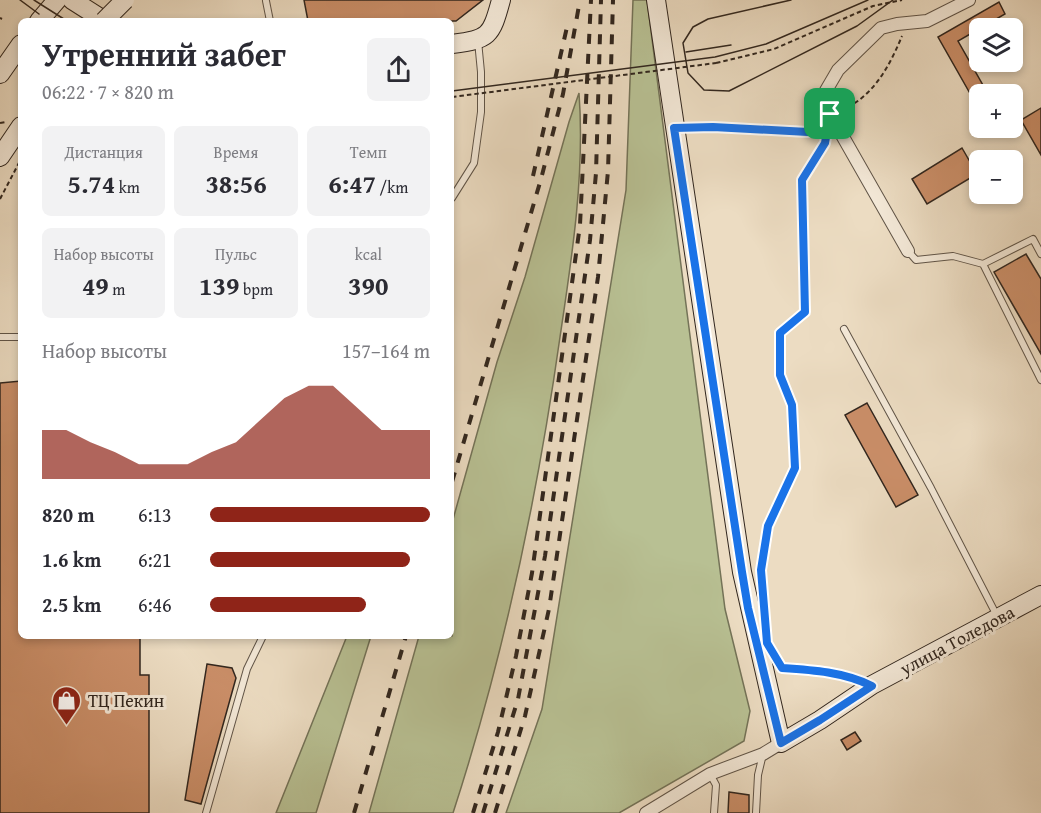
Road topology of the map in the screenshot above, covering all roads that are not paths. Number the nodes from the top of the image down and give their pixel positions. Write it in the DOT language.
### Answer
graph roads {
  1 [pos="57,0"];
  2 [pos="72,0"];
  3 [pos="125,0"];
  4 [pos="501,0"];
  5 [pos="656,0"];
  6 [pos="969,0"];
  7 [pos="266,1"];
  8 [pos="42,18"];
  9 [pos="99,18"];
  10 [pos="107,18"];
  11 [pos="269,18"];
  12 [pos="478,41"];
  13 [pos="454,44"];
  14 [pos="18,49"];
  15 [pos="0,74"];
  16 [pos="830,114"];
  17 [pos="18,130"];
  18 [pos="808,132"];
  19 [pos="0,157"];
  20 [pos="454,195"];
  21 [pos="908,251"];
  22 [pos="1041,254"];
  23 [pos="983,264"];
  24 [pos="844,329"];
  25 [pos="0,337"];
  26 [pos="18,338"];
  27 [pos="1041,380"];
  28 [pos="1041,595"];
  29 [pos="999,619"];
  30 [pos="262,639"];
  31 [pos="781,743"];
  32 [pos="763,754"];
  33 [pos="710,774"];
  34 [pos="206,813"];
  35 [pos="646,813"];
  36 [pos="714,813"];
  37 [pos="756,813"];
  1 -- 8 [label="street"];
  2 -- 9 [label="street"];
  3 -- 10 [label="street, bridge"];
  4 -- 12 [label="street"];
  5 -- 31 [label="street"];
  6 -- 16 [label="street"];
  7 -- 11 [label="lane"];
  12 -- 13 [label="street"];
  12 -- 20 [label="lane"];
  14 -- 15 [label="street"];
  16 -- 18 [label="lane"];
  16 -- 21 [label="street"];
  17 -- 19 [label="street"];
  21 -- 23 [label="lane"];
  22 -- 23 [label="lane"];
  23 -- 27 [label="lane"];
  24 -- 29 [label="lane"];
  25 -- 26 [label="lane"];
  28 -- 29 [label="street, улица Толедова"];
  29 -- 31 [label="street, улица Толедова"];
  30 -- 34 [label="lane"];
  31 -- 32 [label="street"];
  32 -- 33 [label="street"];
  32 -- 37 [label="lane"];
  33 -- 35 [label="street"];
  33 -- 36 [label="lane"];
}
